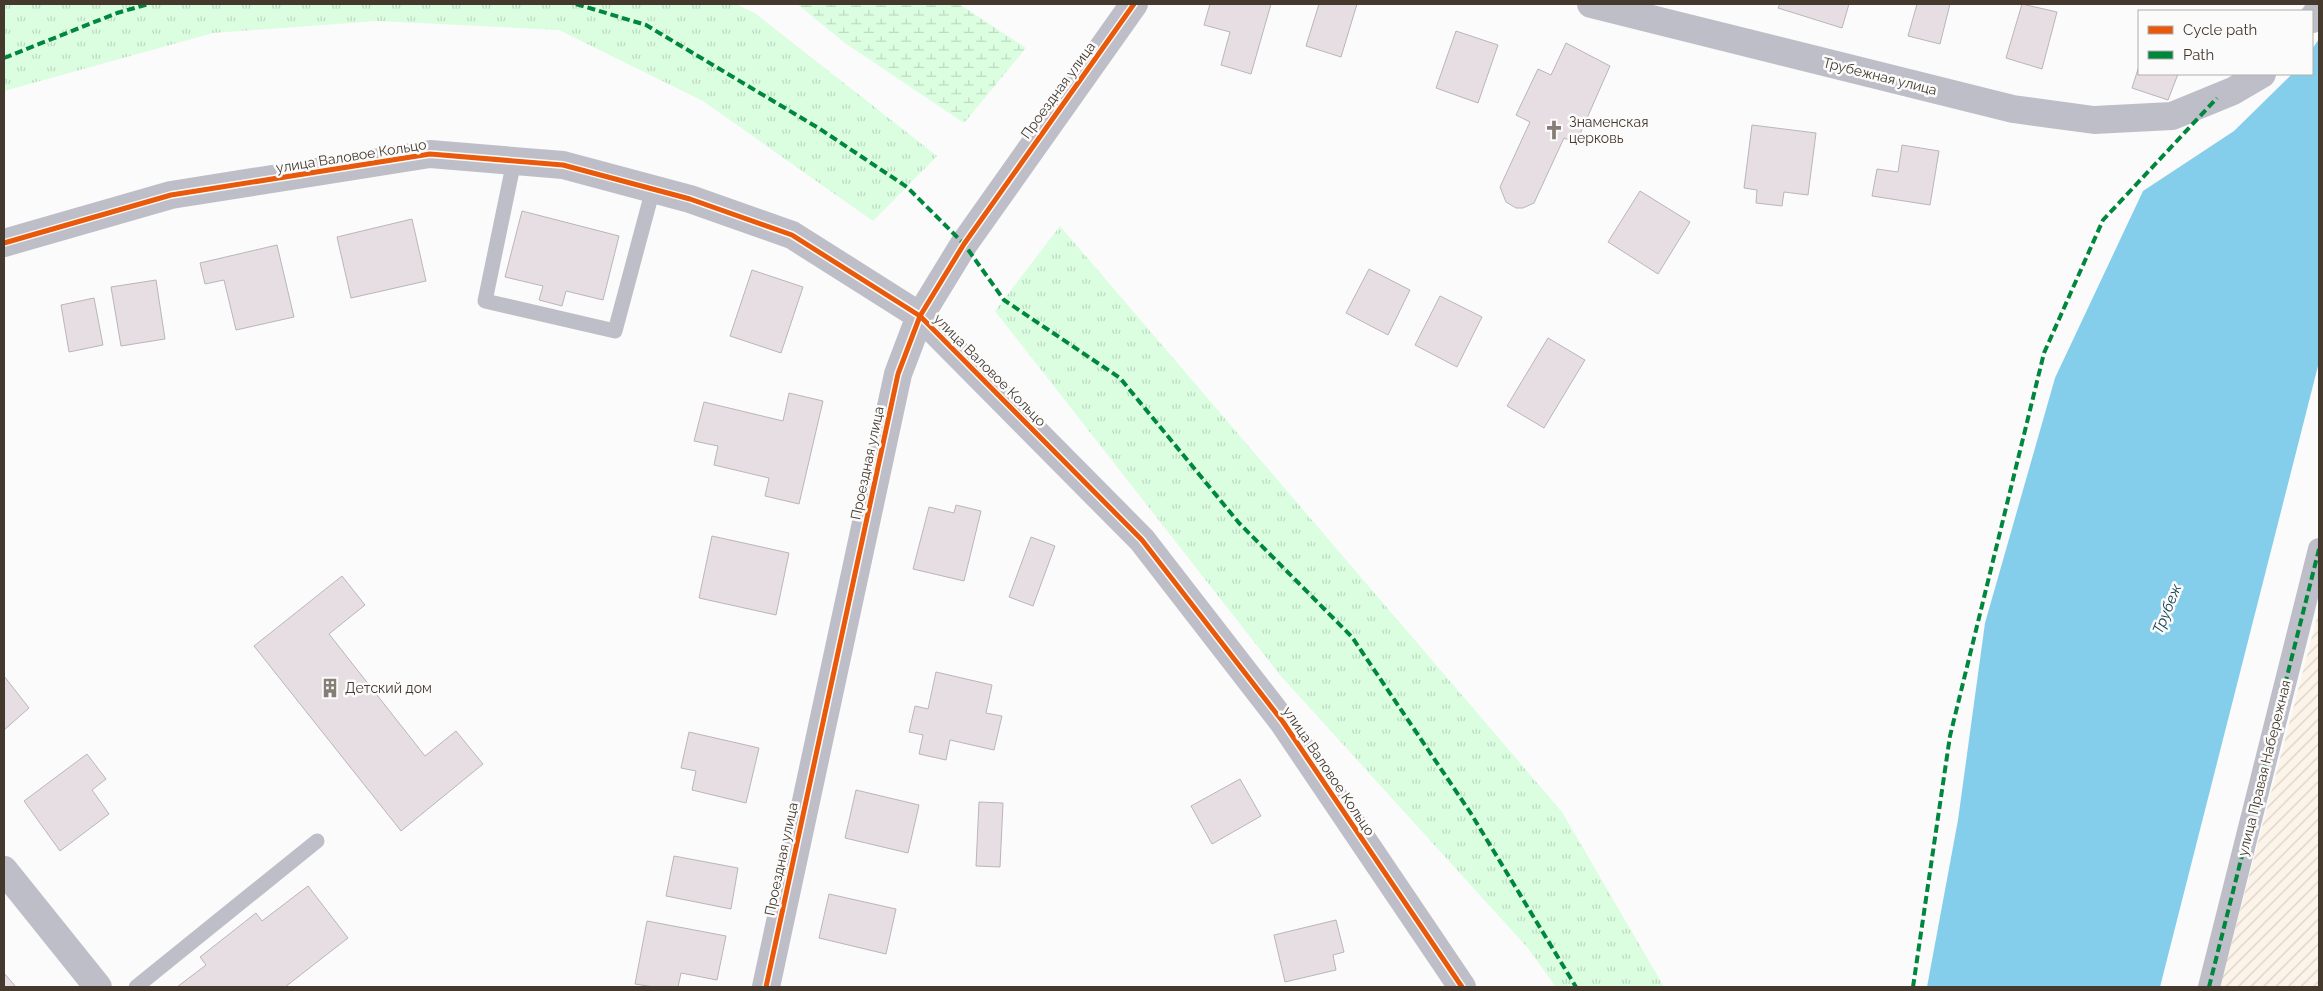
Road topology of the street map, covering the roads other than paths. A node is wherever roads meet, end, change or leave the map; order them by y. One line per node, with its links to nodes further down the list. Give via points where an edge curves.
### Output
1 (1134, 4): 7 (street, Проездная улица, via 964,244)
2 (1591, 4): 3 (street, Трубежная улица, via 2013,109 2094,120 2172,116 2234,91)
3 (2260, 75)
4 (514, 161): 5 (street, улица Валовое Кольцо, via 563,165); 5 (lane, via 486,301 615,331); 6 (street, улица Валовое Кольцо, via 430,154 171,195)
5 (653, 189): 7 (street, улица Валовое Кольцо, via 792,235)
6 (4, 243)
7 (920, 316): 13 (street, Проездная улица, via 898,374); 14 (street, улица Валовое Кольцо, via 1142,540 1283,722)
8 (2319, 550): 15 (street, улица Правая Набережная)
9 (317, 841): 12 (lane)
10 (4, 870): 11 (street)
11 (98, 987)
12 (136, 987)
13 (766, 987)
14 (1462, 987)
15 (2209, 987)

